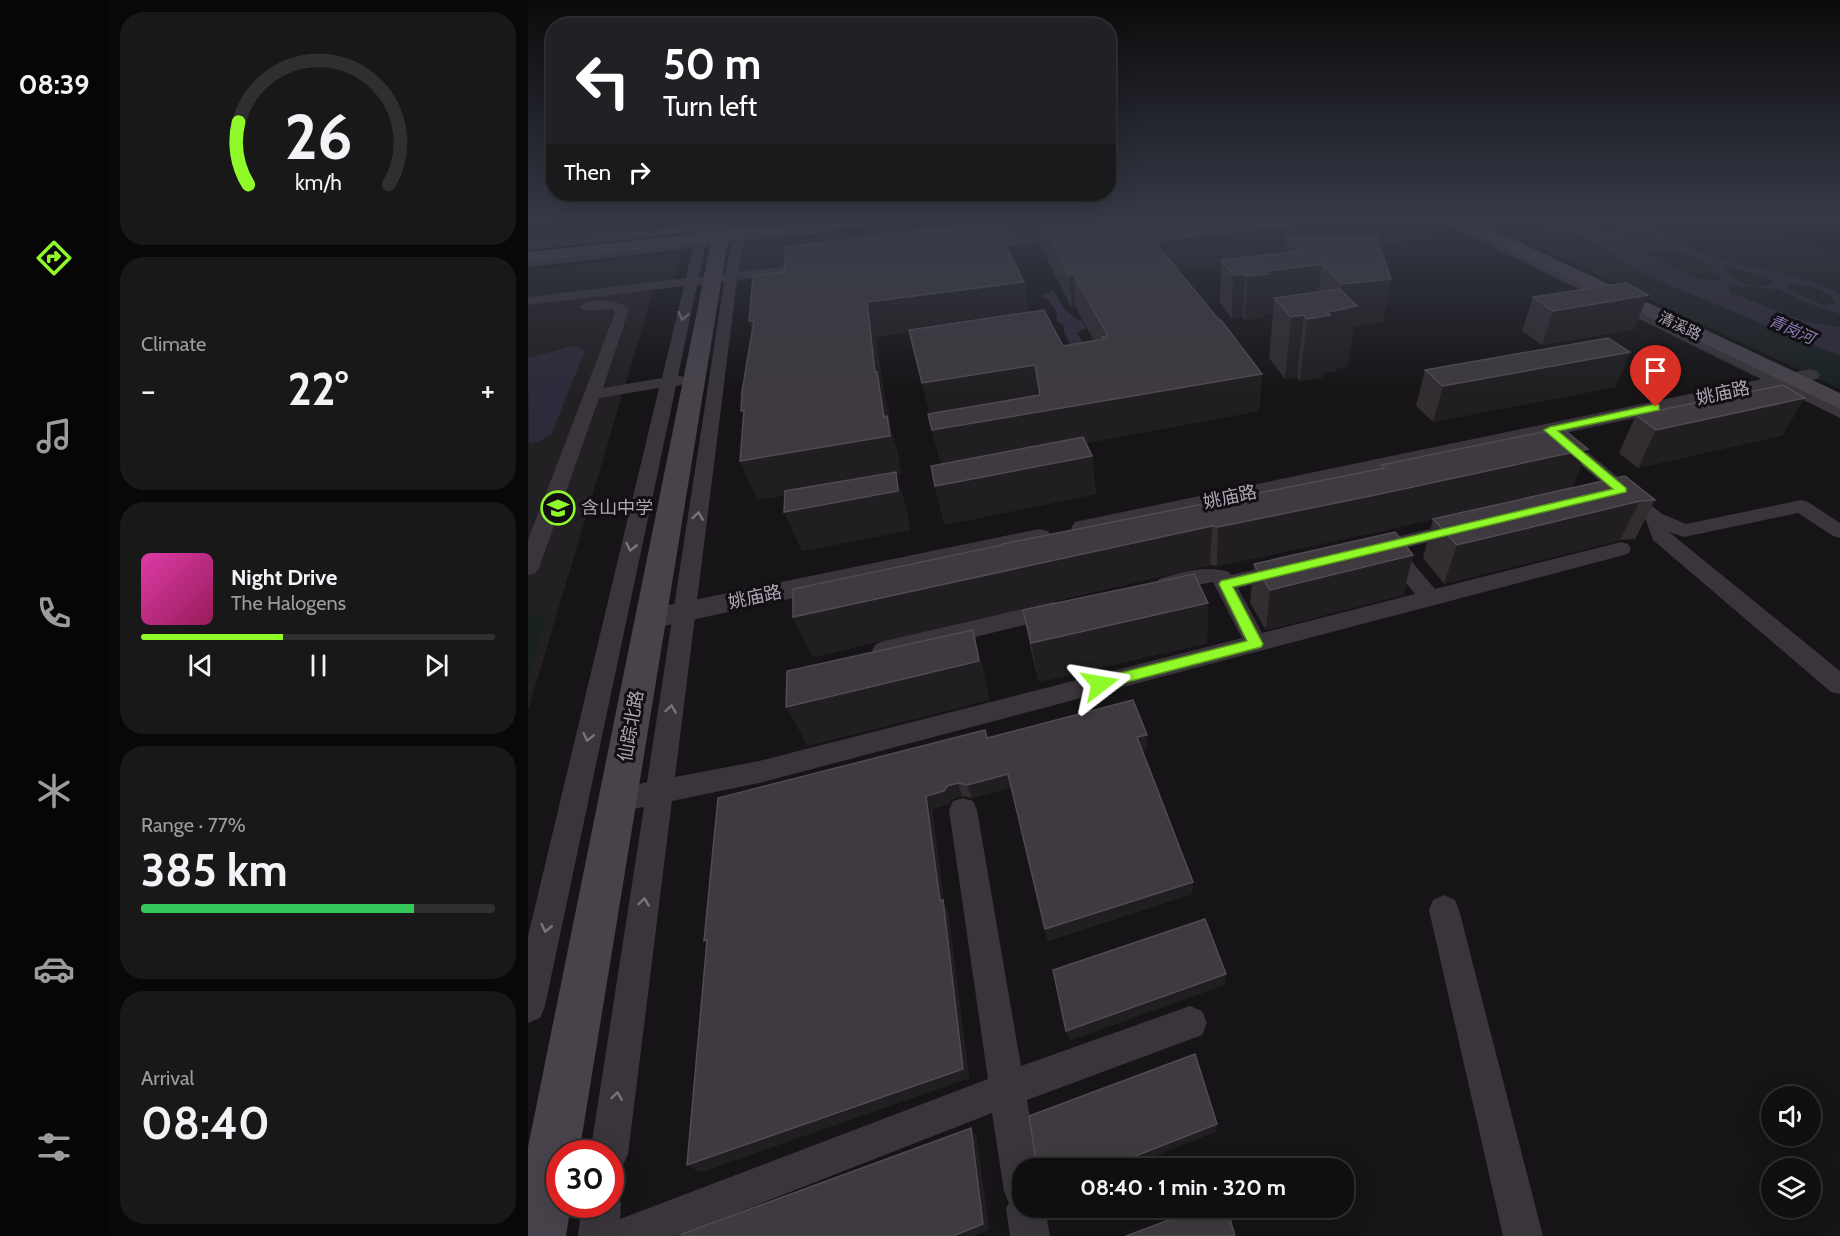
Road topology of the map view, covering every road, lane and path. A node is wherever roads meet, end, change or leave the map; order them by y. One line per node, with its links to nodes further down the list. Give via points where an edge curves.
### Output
1 (711, 276): 40 (street, one-way to 40)
2 (712, 276): 7 (main road, 仙踪北路)
3 (732, 276): 31 (street, one-way to 3)
4 (738, 276): 7 (street)
5 (1566, 276): 11 (street)
6 (1586, 276): 11 (main road, 清溪路)
7 (711, 279): 8 (street); 10 (main road, 仙踪北路)
8 (528, 301)
9 (528, 314): 13 (street, via 601,305 622,309)
10 (693, 379): 13 (street); 32 (main road, 仙踪北路)
11 (1792, 379): 12 (main road, 清溪路); 14 (main road, 清溪路); 15 (street); 16 (street, 姚庙路)
12 (1840, 389)
13 (592, 394): 26 (street)
14 (1840, 402)
15 (1840, 413)
16 (1550, 430): 17 (street); 31 (street, 姚庙路)
17 (1622, 490): 18 (street); 19 (street)
18 (1599, 495)
19 (1655, 518): 21 (street, via 1684,531 1801,506); 35 (street, via 1660,535)
20 (1477, 525): 22 (street)
21 (1840, 532)
22 (1388, 546): 24 (street); 29 (street)
23 (1621, 549): 29 (street)
24 (1353, 554)
25 (1307, 565): 27 (street)
26 (528, 568)
27 (1226, 584): 28 (street, via 1221,577 1211,574); 33 (street)
28 (1142, 590)
29 (1431, 599): 33 (street)
30 (1073, 606): 34 (street)
31 (685, 612): 32 (street, 姚庙路); 36 (street, one-way to 31)
32 (650, 619): 37 (main road, 仙踪北路)
33 (1256, 644): 36 (street, via 759,771)
34 (862, 655)
35 (1840, 685)
36 (660, 791): 37 (street); 43 (street, one-way to 36)
37 (618, 800): 47 (main road, 仙踪北路)
38 (963, 810): 42 (street)
39 (1444, 910): 51 (street)
40 (528, 1006)
41 (1190, 1023): 42 (street)
42 (1007, 1089): 44 (street); 49 (street)
43 (611, 1140)
44 (1018, 1158)
45 (600, 1218): 48 (street)
46 (1027, 1218): 50 (street)
47 (538, 1236)
48 (598, 1236)
49 (627, 1236)
50 (1030, 1236)
51 (1522, 1236)

